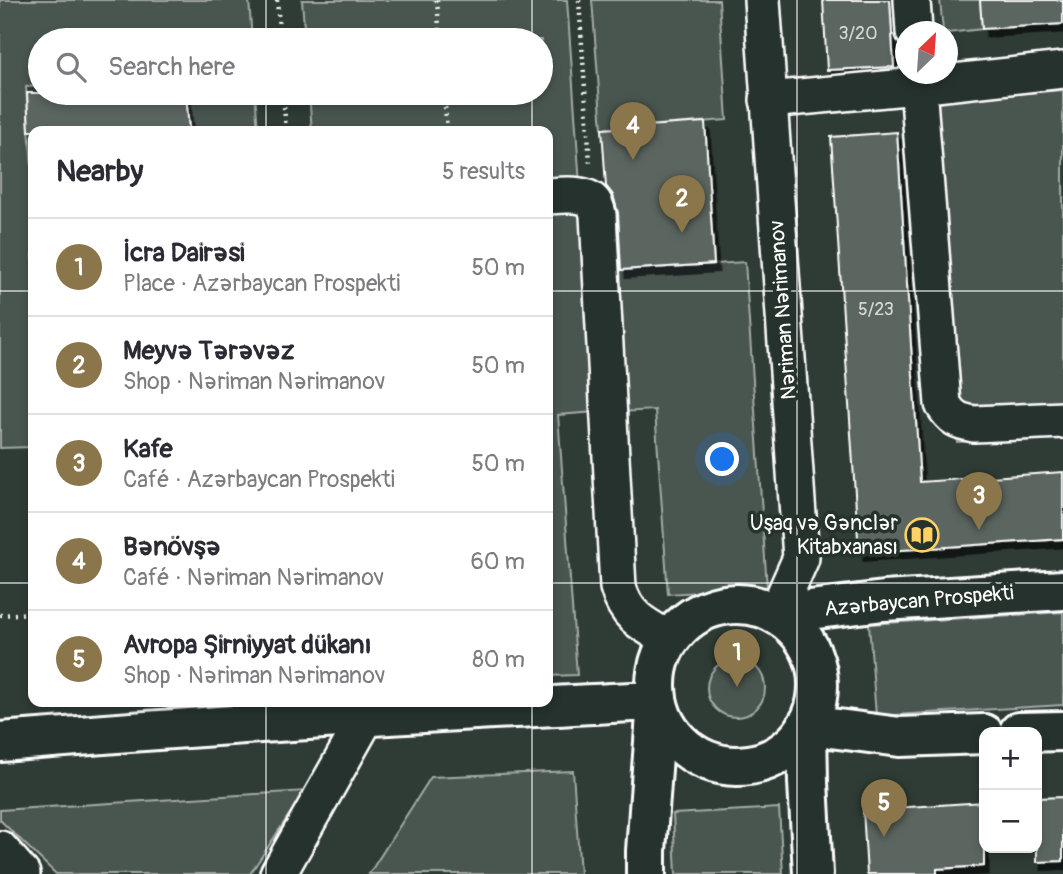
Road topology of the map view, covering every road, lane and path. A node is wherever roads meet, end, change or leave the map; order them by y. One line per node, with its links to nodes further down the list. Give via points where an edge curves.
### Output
1 (277, 0): 7 (path)
2 (437, 0): 8 (path)
3 (579, 0): 18 (path)
4 (762, 0): 13 (street, Nəriman Nərimanov)
5 (912, 0): 6 (street)
6 (913, 21)
7 (279, 28)
8 (439, 28)
9 (1063, 69): 10 (street)
10 (958, 77)
11 (895, 83): 13 (street)
12 (917, 84): 20 (street, via 943,404 950,415 974,424)
13 (768, 100): 23 (street, Nəriman Nərimanov, via 801,558)
14 (285, 105): 16 (path)
15 (445, 105): 17 (path)
16 (286, 126)
17 (446, 126)
18 (591, 176)
19 (553, 196): 25 (street, via 588,197 598,215 618,587 630,614)
20 (1063, 420)
21 (1063, 590): 23 (main road, Azərbaycan Prospekti, via 884,601)
22 (28, 613): 24 (path)
23 (776, 614): 25 (main road, via 730,604 706,609); 30 (main road, via 807,643 814,663 818,684)
24 (0, 615)
25 (669, 639): 26 (main road, via 660,658)
26 (657, 701): 27 (main road); 30 (main road, via 666,724 681,743 724,765 749,765 772,757 792,744); 38 (main road)
27 (553, 706)
28 (529, 707): 29 (main road)
29 (367, 716): 34 (main road); 37 (street)
30 (807, 725): 33 (main road, via 900,737); 39 (main road)
31 (1042, 731): 32 (main road)
32 (1063, 731)
33 (979, 734)
34 (0, 742)
35 (0, 849): 36 (street)
36 (22, 874)
37 (278, 874)
38 (646, 874)
39 (813, 874)

